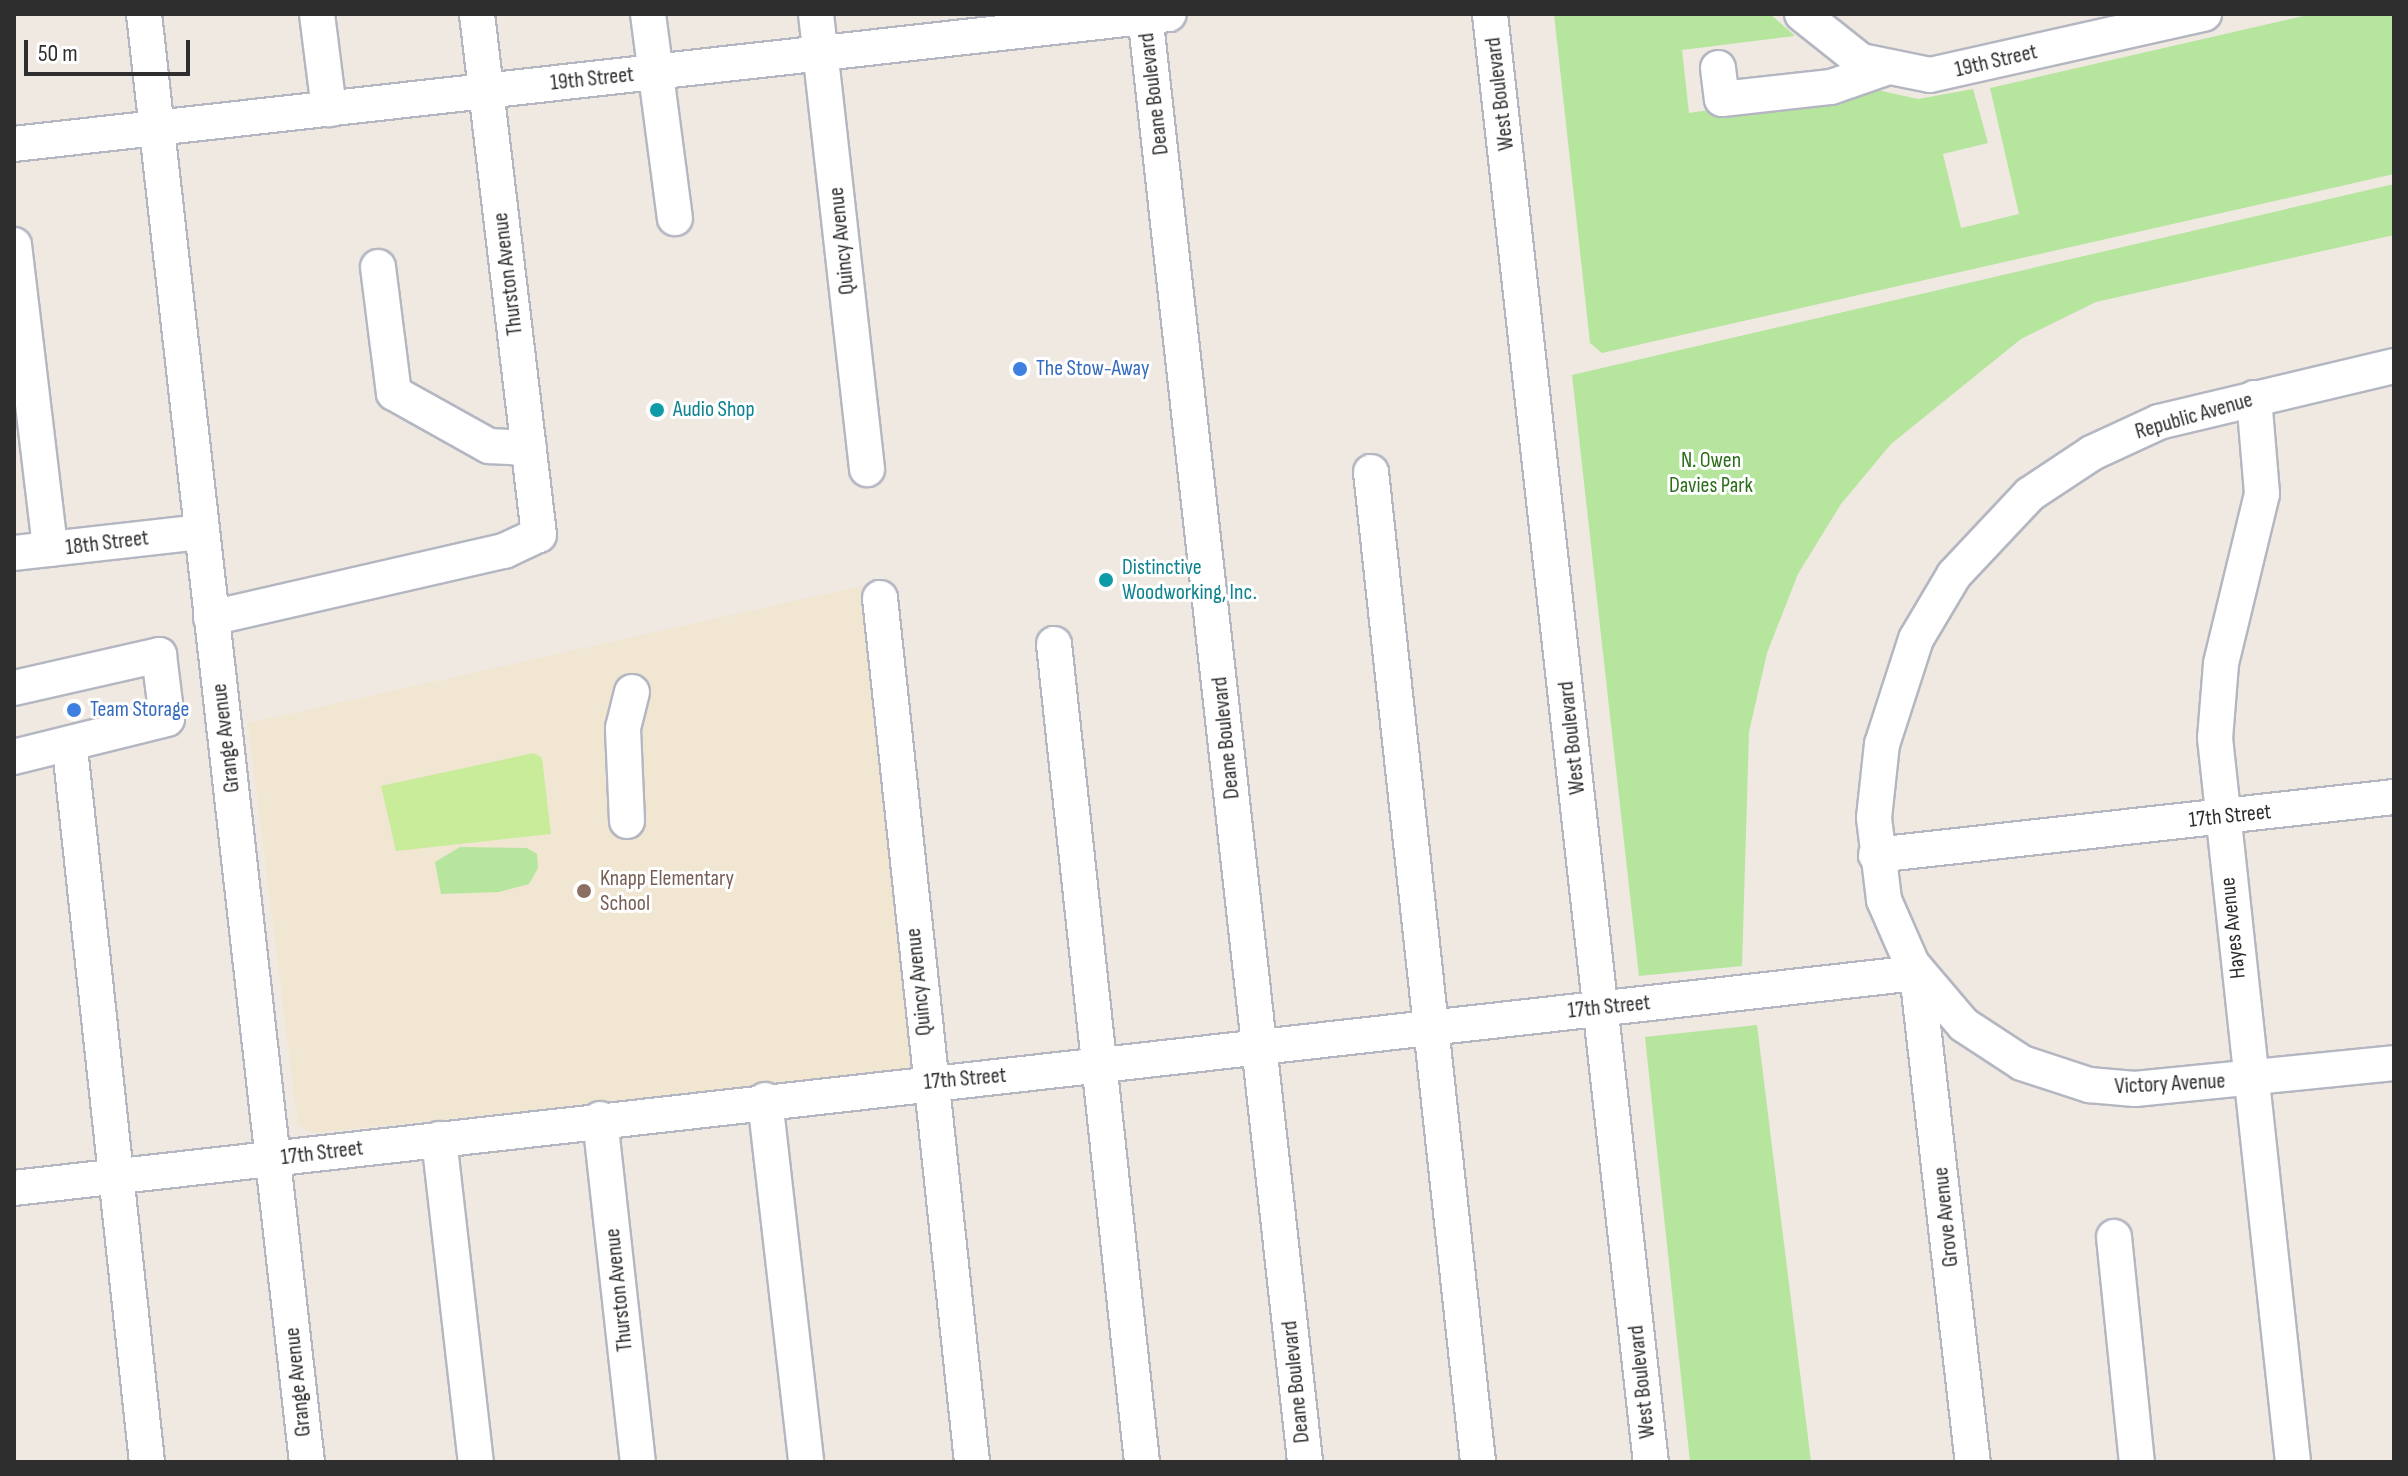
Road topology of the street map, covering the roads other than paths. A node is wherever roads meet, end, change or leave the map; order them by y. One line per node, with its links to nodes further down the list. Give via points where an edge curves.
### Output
1 (144, 14): 18 (street, Grange Avenue)
2 (317, 14): 17 (street)
3 (477, 14): 16 (street, Thurston Avenue)
4 (648, 14): 15 (street)
5 (816, 14): 12 (street, Quincy Avenue)
6 (1490, 14): 43 (street, West Boulevard)
7 (2204, 14): 10 (street, 19th Street)
8 (1153, 15): 11 (street, 19th Street); 45 (street, Deane Boulevard)
9 (1809, 17): 14 (street, 19th Street, via 1841,49)
10 (2132, 22): 14 (street, 19th Street, via 1951,72)
11 (986, 24): 12 (street, 19th Street)
12 (821, 54): 15 (street, 19th Street); 26 (street, Quincy Avenue)
13 (1718, 68): 14 (street, via 1722,99 1831,87)
14 (1883, 69)
15 (654, 72): 16 (street, 19th Street); 20 (street)
16 (486, 91): 17 (street, 19th Street); 25 (street, Thurston Avenue)
17 (329, 109): 18 (street, 19th Street)
18 (156, 128): 19 (street, 19th Street); 28 (street, Grange Avenue)
19 (14, 144)
20 (675, 218)
21 (14, 245): 29 (street)
22 (378, 267): 25 (street, via 394,393 489,446)
23 (2394, 366): 24 (street, Republic Avenue)
24 (2254, 398): 39 (street, Hayes Avenue, via 2262,494 2216,701); 41 (street, Republic Avenue, via 2159,422 2092,453 2030,494 1977,546 1934,606 1898,685 1878,768)
25 (536, 426): 32 (street, Thurston Avenue, via 548,493 539,535 504,551)
26 (867, 469)
27 (1371, 472): 44 (street)
28 (201, 532): 29 (street, 18th Street); 32 (street, Grange Avenue)
29 (50, 549): 30 (street, 18th Street)
30 (14, 553)
31 (880, 598): 49 (street, Quincy Avenue)
32 (211, 618): 53 (street, Grange Avenue)
33 (1054, 644): 47 (street)
34 (14, 688): 36 (street, via 159,655 167,719)
35 (632, 692): 40 (street, via 623,728)
36 (14, 757)
37 (71, 758): 54 (street)
38 (2394, 797): 39 (street, 17th Street)
39 (2221, 817): 41 (street, 17th Street); 48 (street, Hayes Avenue)
40 (627, 821)
41 (1876, 855): 42 (street, Victory Avenue, via 1892,922)
42 (1917, 973): 43 (street, 17th Street); 48 (street, Victory Avenue, via 1982,1039 2066,1080 2135,1089); 67 (street, Grove Avenue)
43 (1600, 1008): 44 (street, 17th Street); 66 (street, West Boulevard)
44 (1427, 1027): 45 (street, 17th Street); 65 (street)
45 (1259, 1046): 47 (street, 17th Street); 64 (street, Deane Boulevard)
46 (2394, 1063): 48 (street, Victory Avenue)
47 (1098, 1067): 49 (street, 17th Street); 63 (street)
48 (2250, 1079): 69 (street, Hayes Avenue)
49 (929, 1082): 50 (street, 17th Street); 62 (street, Quincy Avenue)
50 (765, 1100): 51 (street, 17th Street); 61 (street)
51 (600, 1119): 52 (street, 17th Street); 60 (street, Thurston Avenue)
52 (439, 1139): 53 (street, 17th Street); 59 (street)
53 (275, 1159): 54 (street, 17th Street); 58 (street, Grange Avenue)
54 (114, 1176): 55 (street, 17th Street); 57 (street)
55 (14, 1188)
56 (2114, 1237): 68 (street)
57 (147, 1462)
58 (307, 1462)
59 (476, 1462)
60 (638, 1462)
61 (806, 1462)
62 (972, 1462)
63 (1142, 1462)
64 (1305, 1462)
65 (1478, 1462)
66 (1651, 1462)
67 (1973, 1462)
68 (2137, 1462)
69 (2293, 1462)

